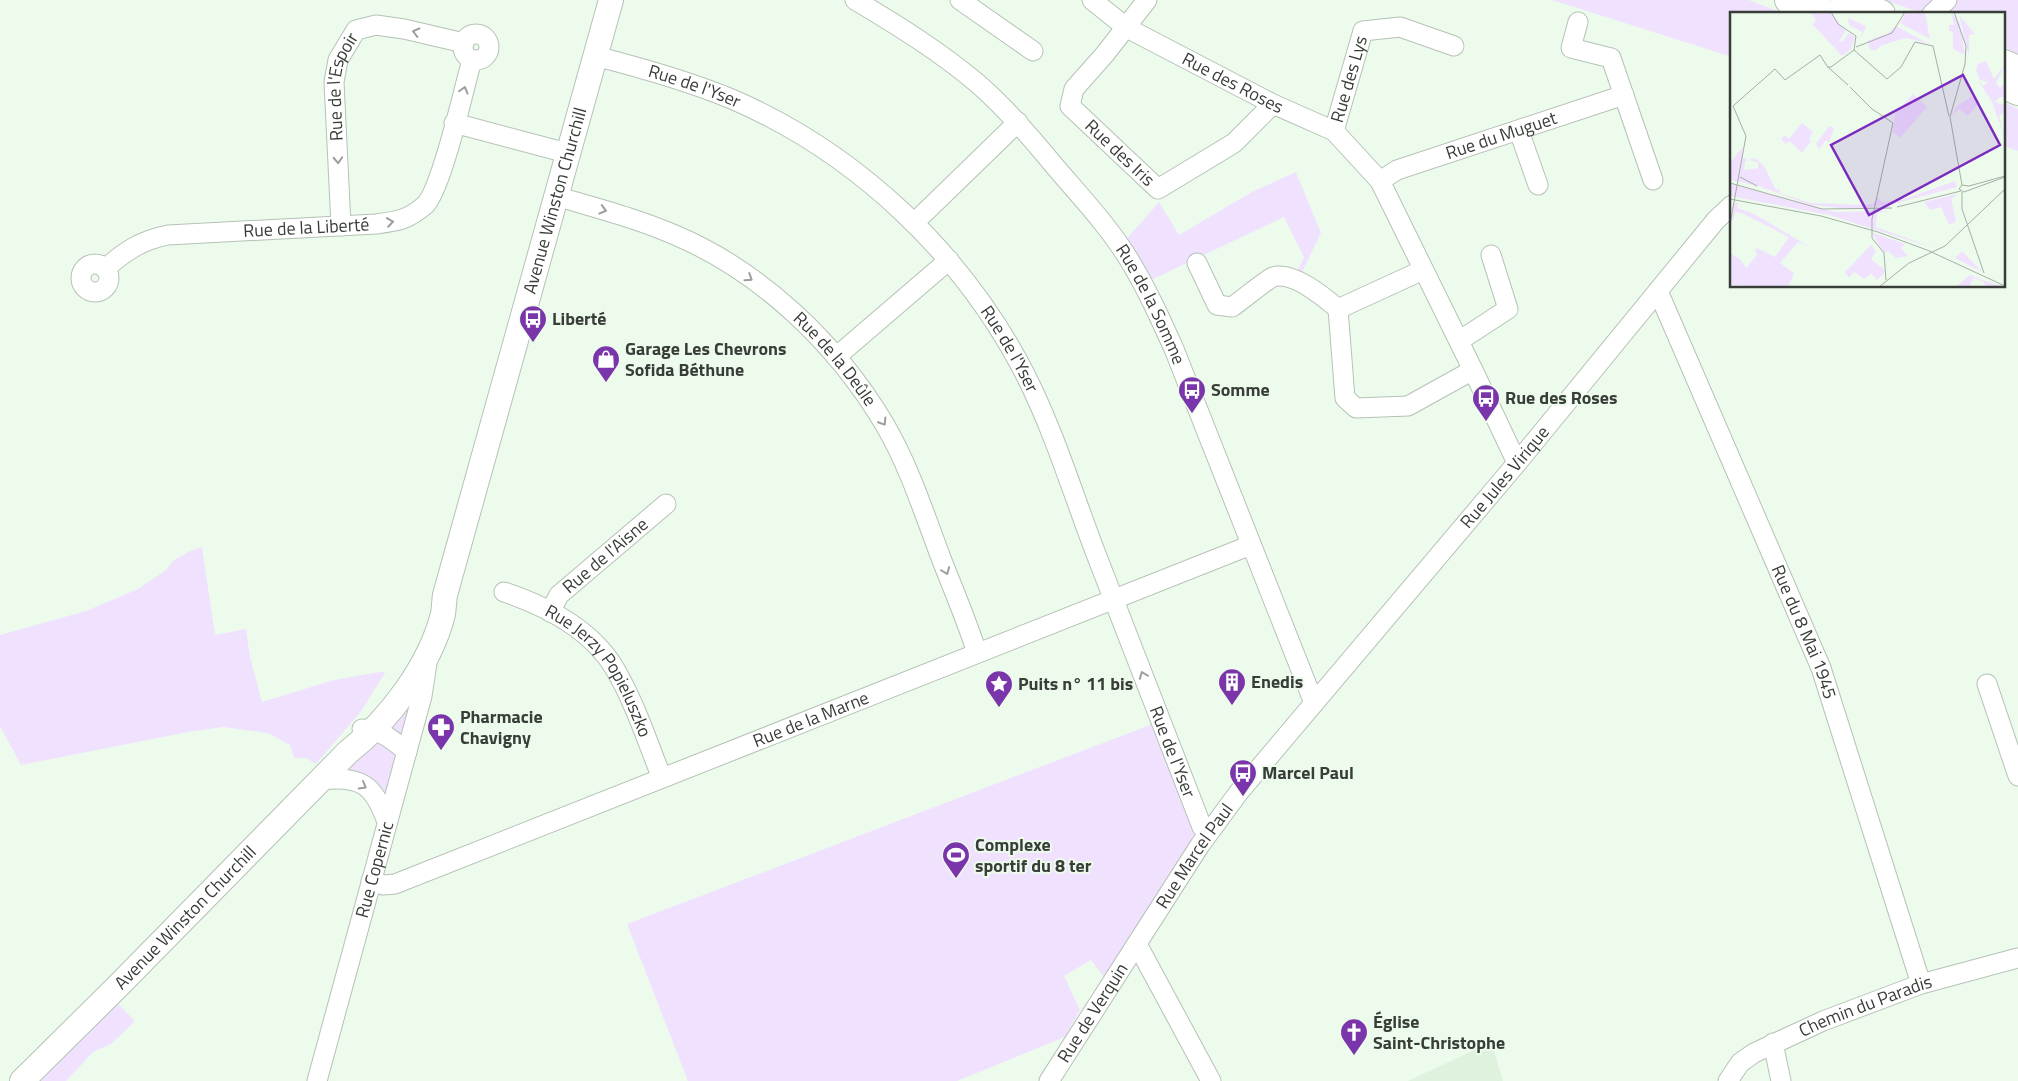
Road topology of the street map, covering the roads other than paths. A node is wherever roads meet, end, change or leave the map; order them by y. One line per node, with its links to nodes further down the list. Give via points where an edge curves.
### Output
1 (855, 0): 24 (street, Rue de la Somme, via 938,53 978,84)
2 (960, 0): 16 (street)
3 (1092, 0): 13 (street, Rue des Roses)
4 (1147, 0): 13 (street)
5 (1790, 0): 9 (highway)
6 (1845, 0): 10 (highway)
7 (1947, 0): 11 (street)
8 (609, 2): 17 (main road, Avenue Winston Churchill)
9 (1822, 12)
10 (1876, 12)
11 (1934, 12)
12 (1578, 22): 22 (street, via 1571,48 1611,58)
13 (1127, 28): 23 (street, Rue des Roses); 23 (street, Rue des Iris, via 1074,89 1070,106 1158,189 1234,143)
14 (1454, 46): 26 (street, Rue des Lys, via 1400,27 1363,31)
15 (468, 51): 25 (street, Rue de la Liberté, one-way to 15); 35 (street, Rue de l'Espoir, one-way to 35, via 404,29 376,25 356,30 338,60 334,82)
16 (1033, 51)
17 (594, 56): 28 (main road, Avenue Winston Churchill); 34 (street, Rue de l'Yser, via 698,86 764,115 854,171)
18 (2006, 65): 19 (highway)
19 (2018, 70)
20 (2006, 86): 21 (highway)
21 (2018, 92)
22 (1624, 94): 27 (street, Rue du Muguet); 29 (street)
23 (1273, 104): 26 (street, Rue des Roses)
24 (1018, 122): 34 (street); 48 (street, Rue de la Somme, via 1098,218 1127,257 1151,299)
25 (454, 123): 28 (street); 35 (street, Rue de la Liberté, one-way to 25, via 403,220 426,204 437,185)
26 (1334, 131): 30 (street, Rue des Roses)
27 (1519, 131): 30 (street, Rue du Muguet, via 1397,170); 31 (street)
28 (567, 154): 32 (main road, Avenue Winston Churchill)
29 (1653, 180)
30 (1380, 181): 40 (street, Rue des Roses)
31 (1538, 185)
32 (556, 196): 44 (street, Rue de la Deûle, one-way to 44, via 668,232 718,258 763,288); 51 (main road, Avenue Winston Churchill)
33 (1730, 207): 41 (street, Rue Jules Virique)
34 (915, 222): 37 (street, Rue de l'Yser)
35 (341, 226): 39 (street, Rue de la Liberté, via 168,235 150,239 128,250)
36 (1491, 256): 43 (street, via 1508,309)
37 (949, 260): 44 (street); 50 (street, Rue de l'Yser, via 1008,344 1026,376 1043,412)
38 (1197, 263): 42 (street, via 1217,305 1232,307 1274,277 1288,278 1318,292)
39 (105, 269)
40 (1423, 270): 42 (street); 43 (street, Rue des Roses)
41 (1658, 291): 46 (street, Rue Jules Virique); 68 (street, Rue du 8 Mai 1945, via 1821,668)
42 (1338, 309): 45 (street, via 1345,398 1356,408 1408,406)
43 (1459, 342): 45 (street, Rue des Roses)
44 (836, 357): 53 (street, Rue de la Deûle, one-way to 53, via 886,426 901,457)
45 (1474, 370): 46 (street, Rue des Roses)
46 (1517, 463): 56 (street, Rue Jules Virique)
47 (666, 504): 52 (street, Rue de l'Aisne, via 559,595)
48 (1250, 545): 50 (street, Rue de la Marne); 56 (street, Rue de la Somme)
49 (504, 592): 52 (street, Rue Jerzy Popieluszko)
50 (1113, 599): 53 (street, Rue de la Marne); 64 (street, Rue de l'Yser, one-way to 50, via 1202,827)
51 (438, 606): 54 (main road, Avenue Winston Churchill, via 443,614); 58 (main road, Avenue Winston Churchill, via 412,658)
52 (550, 612): 61 (street, Rue Jerzy Popieluszko, via 577,629 614,668)
53 (977, 653): 61 (street, Rue de la Marne)
54 (425, 660): 58 (main road, Avenue Winston Churchill, via 404,692); 59 (street, Rue Copernic, via 424,682)
55 (1987, 684): 57 (street)
56 (1314, 703): 64 (street, Rue Marcel Paul)
57 (2010, 726): 60 (street)
58 (368, 729): 59 (street, via 390,738); 62 (main road, Avenue Winston Churchill)
59 (407, 752): 63 (street, Rue Copernic)
60 (2018, 776)
61 (662, 778): 65 (street, Rue de la Marne, via 395,884)
62 (321, 780): 63 (street, one-way to 63, via 342,778 370,790 380,801); 70 (main road, Avenue Winston Churchill)
63 (387, 822): 65 (street, Rue Copernic)
64 (1209, 832): 66 (street, Rue Marcel Paul)
65 (371, 881): 71 (street, Rue Copernic)
66 (1137, 944): 72 (street, Rue de Verquin); 73 (street)
67 (2018, 958): 68 (street, Chemin du Paradis)
68 (1921, 984): 69 (street, Chemin du Paradis)
69 (1773, 1043): 74 (street, Chemin du Paradis, via 1745,1059); 75 (street)
70 (22, 1081)
71 (317, 1081)
72 (1049, 1081)
73 (1211, 1081)
74 (1728, 1081)
75 (1781, 1081)

